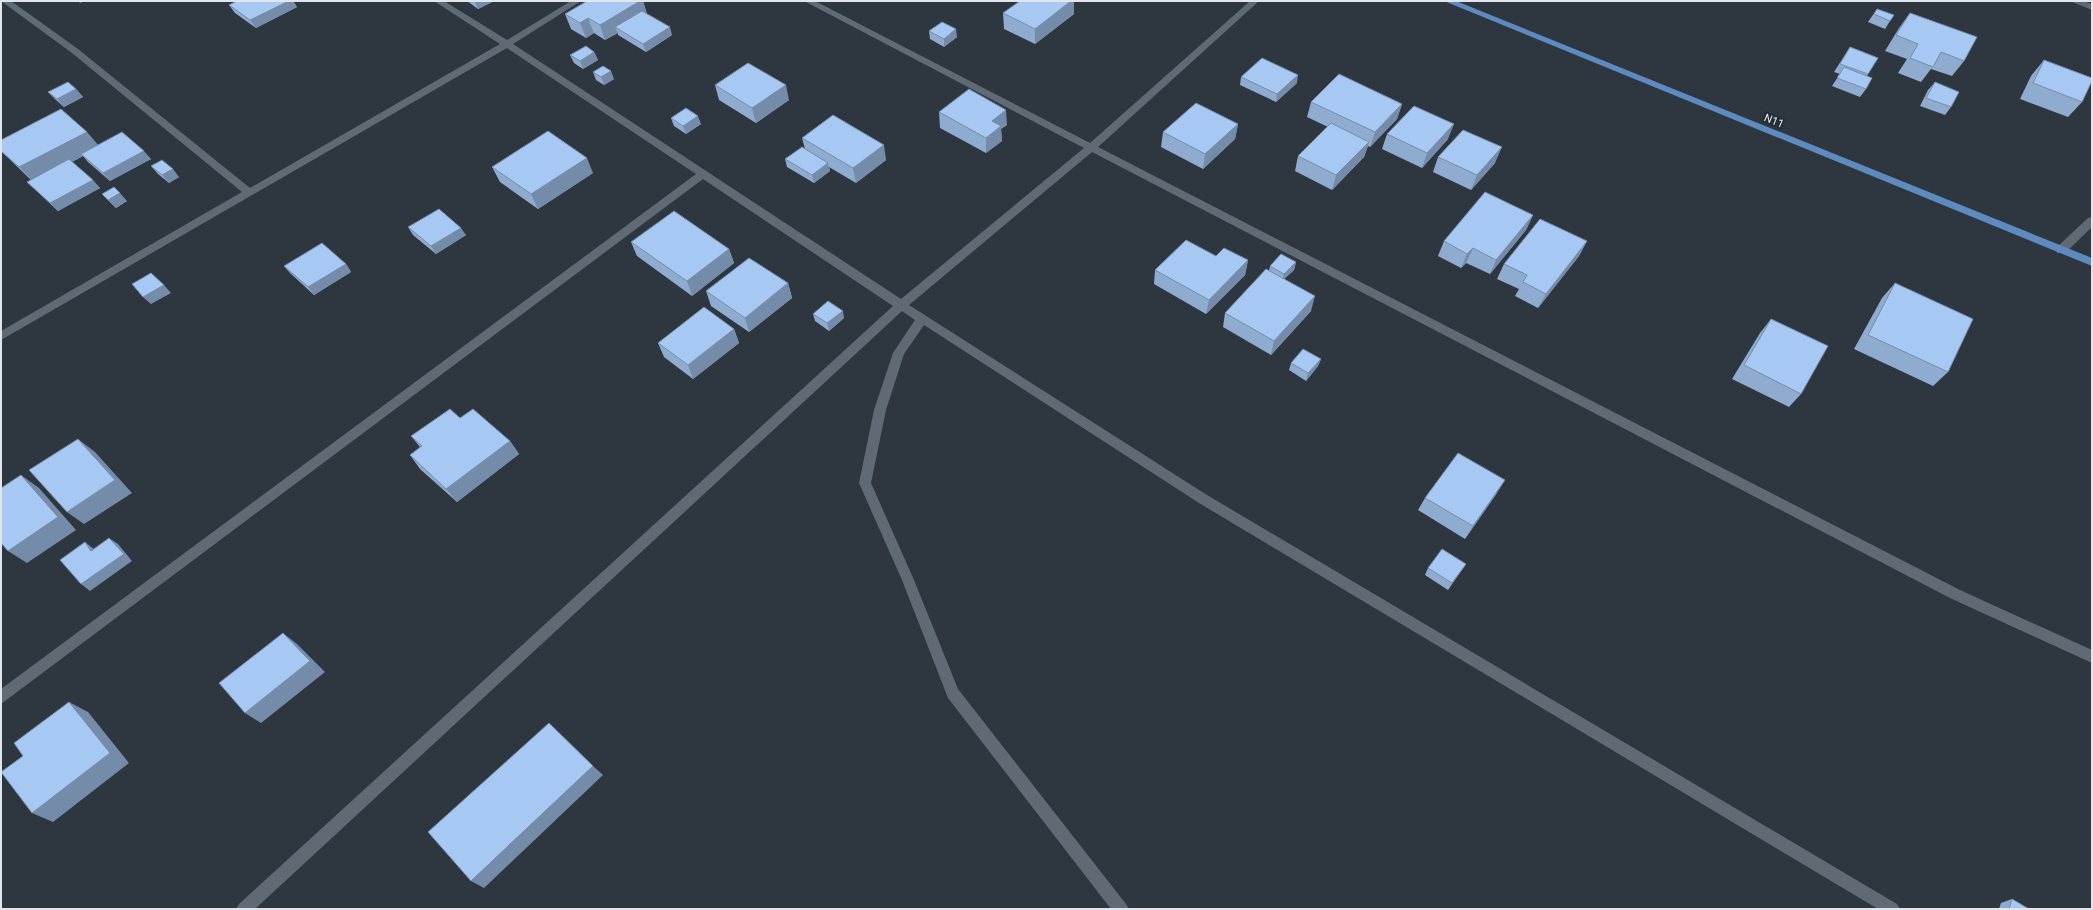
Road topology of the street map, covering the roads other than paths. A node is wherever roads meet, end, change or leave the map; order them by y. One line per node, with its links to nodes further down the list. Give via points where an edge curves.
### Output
1 (5, 1): 12 (street, via 75,51)
2 (438, 1): 9 (street)
3 (576, 1): 9 (street)
4 (808, 1): 10 (street)
5 (1255, 1): 10 (street)
6 (1448, 1): 14 (main road, N11)
7 (2074, 1): 8 (street)
8 (2092, 7)
9 (507, 44): 11 (street); 12 (street)
10 (1090, 147): 16 (street); 19 (street, via 1955,594)
11 (702, 174): 16 (street); 20 (street)
12 (248, 192): 18 (street)
13 (2092, 221): 14 (street)
14 (2061, 250): 15 (main road, N11)
15 (2092, 262)
16 (901, 305): 17 (street); 21 (street)
17 (922, 319): 22 (street, via 900,353 882,403 865,483 908,580 953,693); 23 (street, via 1203,499)
18 (1, 336)
19 (2092, 657)
20 (1, 697)
21 (244, 909)
22 (1121, 909)
23 (1892, 909)

